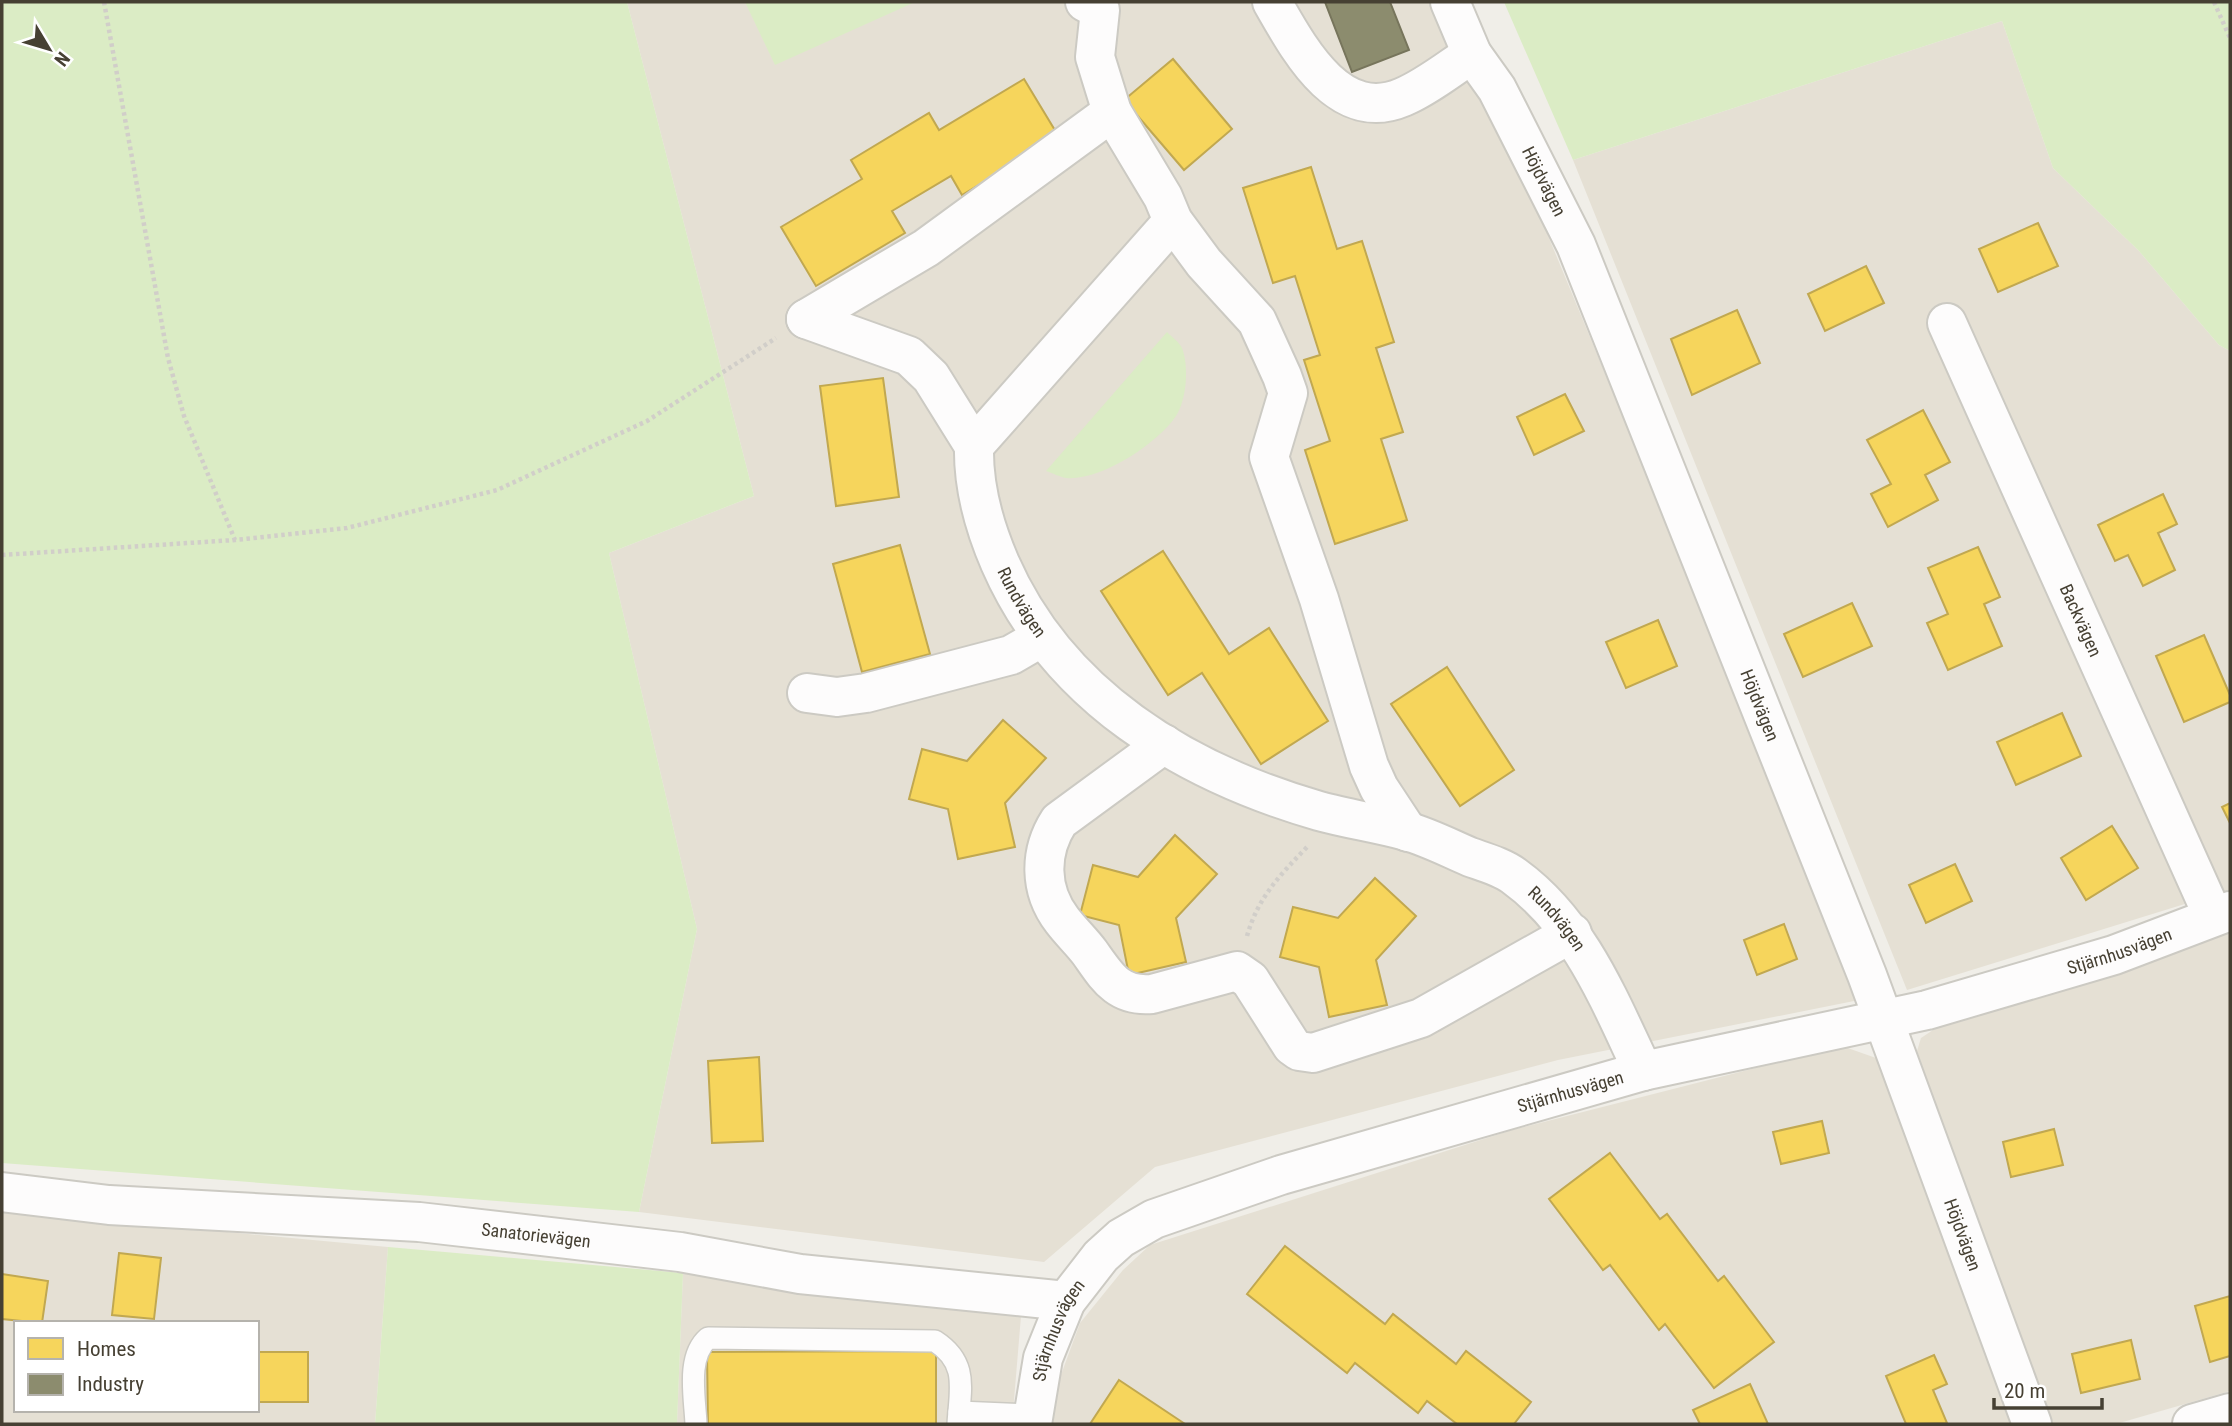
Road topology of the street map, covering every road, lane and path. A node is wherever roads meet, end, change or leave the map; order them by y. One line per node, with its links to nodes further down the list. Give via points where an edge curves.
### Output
1 (104, 2): 13 (path, via 168,358 184,415)
2 (1272, 2): 7 (street, via 1313,68 1329,84 1362,101 1403,97)
3 (1450, 2): 7 (street, Höjdvägen)
4 (2214, 2): 6 (path)
5 (1098, 4): 8 (street, via 1095,57)
6 (2230, 38)
7 (1472, 54): 23 (street, Höjdvägen, via 1497,89 1576,245)
8 (1112, 113): 9 (street); 10 (street, via 926,248)
9 (1173, 221): 12 (street); 19 (street, via 1257,321 1282,376 1288,393 1269,457 1319,599 1369,766)
10 (806, 318): 12 (street, via 908,356 931,377); 13 (path, via 647,421 496,490 347,528)
11 (1947, 323): 20 (street, Backvägen)
12 (974, 446): 15 (street, Rundvägen, via 973,476 991,541 1011,587)
13 (235, 540): 14 (path)
14 (2, 555)
15 (1042, 637): 16 (street, via 1011,655 866,693 838,697); 17 (street, Rundvägen, via 1061,663 1117,713)
16 (807, 693)
17 (1164, 744): 18 (street, Rundvägen, via 1274,796); 22 (street, via 1059,821 1045,851 1045,888 1060,918 1117,988 1152,994)
18 (1337, 815): 19 (street, Rundvägen); 22 (path, via 1262,898)
19 (1408, 832): 21 (street, Rundvägen, via 1511,873 1546,902)
20 (2221, 914): 23 (street, Stjärnhusvägen, via 2114,955)
21 (1572, 933): 22 (street, via 1421,1018 1313,1054 1292,1046 1250,980); 24 (street, Rundvägen)
22 (1237, 971)
23 (1883, 1019): 24 (street, Stjärnhusvägen); 31 (street, Höjdvägen)
24 (1643, 1071): 26 (street, Stjärnhusvägen, via 1281,1175 1154,1219 1101,1256)
25 (2, 1192): 26 (street, Sanatorievägen, via 109,1205 419,1222 680,1252 800,1274)
26 (1066, 1300): 29 (street, Stjärnhusvägen, via 1043,1358)
27 (2230, 1413): 32 (street)
28 (958, 1418): 29 (lane); 30 (lane, via 959,1367 935,1341 708,1339 698,1347 695,1360)
29 (1032, 1420)
30 (696, 1424)
31 (2032, 1424)
32 (2192, 1424)

